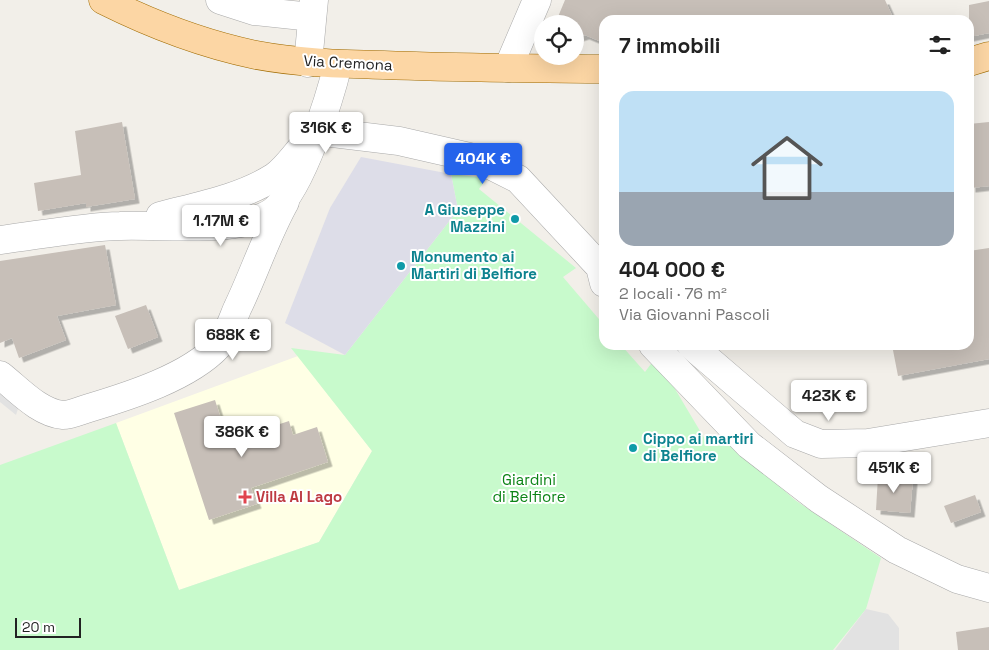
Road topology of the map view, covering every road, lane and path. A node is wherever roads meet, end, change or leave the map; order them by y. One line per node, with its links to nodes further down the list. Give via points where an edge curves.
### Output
1 (103, 0): 7 (main road, Via Cremona, via 162,27 207,42 257,55)
2 (220, 0): 4 (street, via 254,11)
3 (538, 0): 9 (street)
4 (313, 8): 7 (street)
5 (989, 56): 6 (main road)
6 (974, 60)
7 (308, 63): 8 (main road, Via Cremona)
8 (338, 64): 9 (main road, Via Cremona); 11 (street)
9 (508, 68): 10 (main road, Via Cremona)
10 (599, 69)
11 (316, 131): 12 (street); 13 (street, via 276,176 255,187 193,208); 15 (street, via 399,142 478,159 518,179)
12 (292, 189): 13 (street, via 276,210 228,226); 18 (street, via 273,223 250,282 219,346 199,361 176,375 119,399 65,415 35,403)
13 (119, 226): 14 (street)
14 (0, 240)
15 (599, 269)
16 (658, 350): 20 (street, via 749,446 819,499 897,550 957,579)
17 (697, 350): 19 (street, via 794,434 820,444 868,443)
18 (0, 375)
19 (989, 423)
20 (989, 588)

